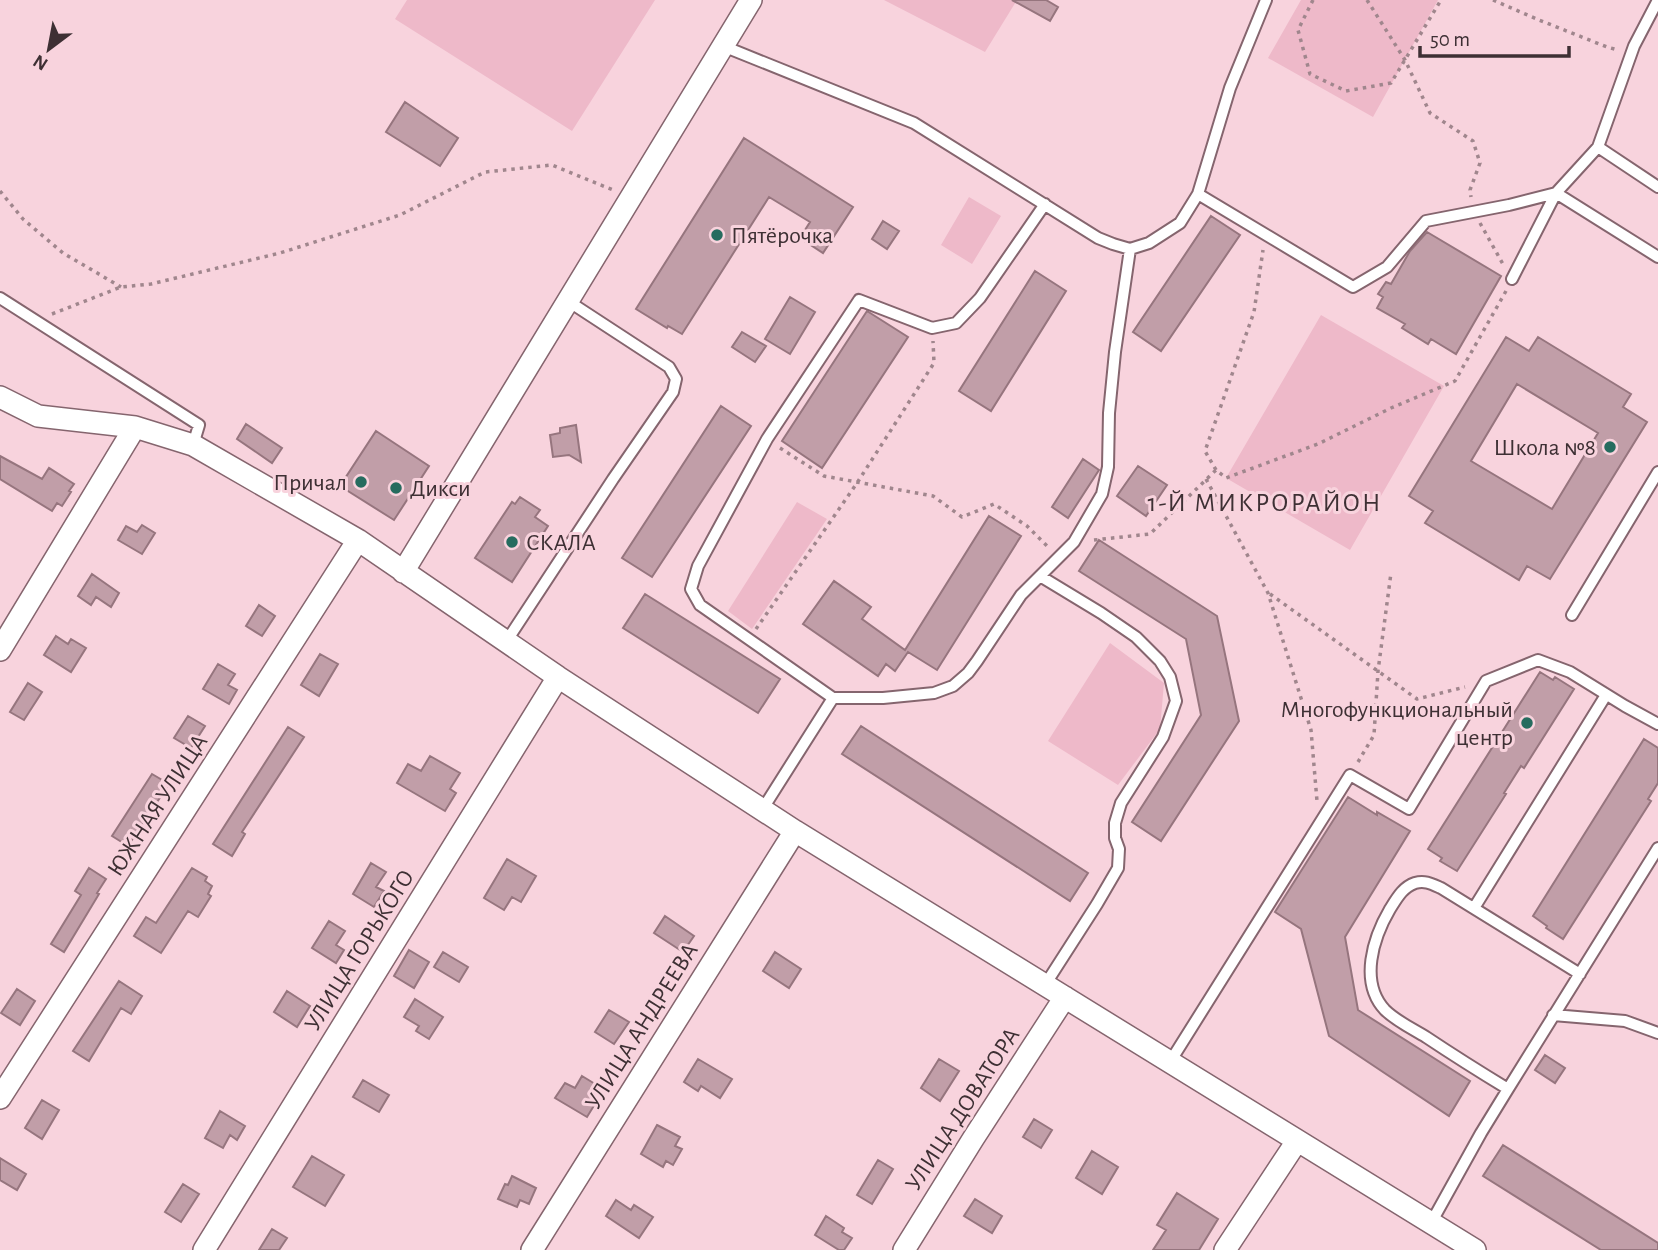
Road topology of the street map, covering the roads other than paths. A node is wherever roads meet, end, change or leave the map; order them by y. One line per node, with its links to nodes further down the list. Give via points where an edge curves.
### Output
1 (751, 0): 4 (street)
2 (1266, 0): 8 (lane, via 1230,88)
3 (1658, 0): 5 (lane, via 1632,53)
4 (723, 46): 9 (lane, via 914,123); 14 (street)
5 (1598, 147): 6 (lane); 7 (lane)
6 (1658, 187)
7 (1556, 193): 8 (lane, via 1426,221 1387,267 1353,287); 11 (lane); 12 (lane)
8 (1198, 194): 10 (lane, via 1180,223)
9 (1045, 204): 10 (lane, via 1098,238); 27 (lane, via 980,298 956,323 932,328 859,300 766,439 698,566 691,589 700,605)
10 (1130, 249): 21 (lane, via 1115,352 1108,467 1101,494 1074,541)
11 (1658, 257)
12 (1512, 279)
13 (0, 298): 17 (lane, via 199,425)
14 (568, 301): 20 (street); 23 (lane, via 669,367 676,379 673,391)
15 (0, 397): 16 (street, via 38,416)
16 (135, 427): 17 (street); 24 (street)
17 (193, 445): 19 (street)
18 (1658, 472): 22 (lane)
19 (358, 540): 20 (street); 40 (street, ЮЖНАЯ УЛИЦА)
20 (403, 572): 23 (street)
21 (1040, 576): 27 (lane, via 1021,595 968,673 953,686 934,693); 34 (lane, via 1136,638 1170,677 1175,701 1163,737 1121,803 1115,822 1118,868)
22 (1572, 615)
23 (506, 642): 25 (street)
24 (0, 650)
25 (558, 677): 29 (street); 43 (street, УЛИЦА ГОРЬКОГО)
26 (1606, 695): 28 (lane); 32 (lane); 38 (lane, via 1570,672 1538,660 1486,681 1409,809 1350,775)
27 (833, 698): 29 (lane)
28 (1658, 724)
29 (762, 810): 30 (street)
30 (795, 831): 34 (street); 44 (street, УЛИЦА АНДРЕЕВА)
31 (1658, 848): 33 (lane)
32 (1474, 908): 33 (lane); 39 (lane, via 1428,882 1405,888 1382,923 1370,972 1385,1010)
33 (1580, 974): 36 (lane)
34 (1045, 985): 35 (street)
35 (1065, 997): 38 (street); 45 (street, УЛИЦА ДОВАТОРА)
36 (1553, 1016): 37 (lane, via 1625,1021); 39 (lane)
37 (1658, 1033)
38 (1170, 1062): 41 (street)
39 (1508, 1089): 42 (lane)
40 (0, 1098)
41 (1297, 1141): 42 (street); 46 (street)
42 (1431, 1223): 47 (street)
43 (204, 1250)
44 (532, 1250)
45 (904, 1250)
46 (1225, 1250)
47 (1475, 1250)

